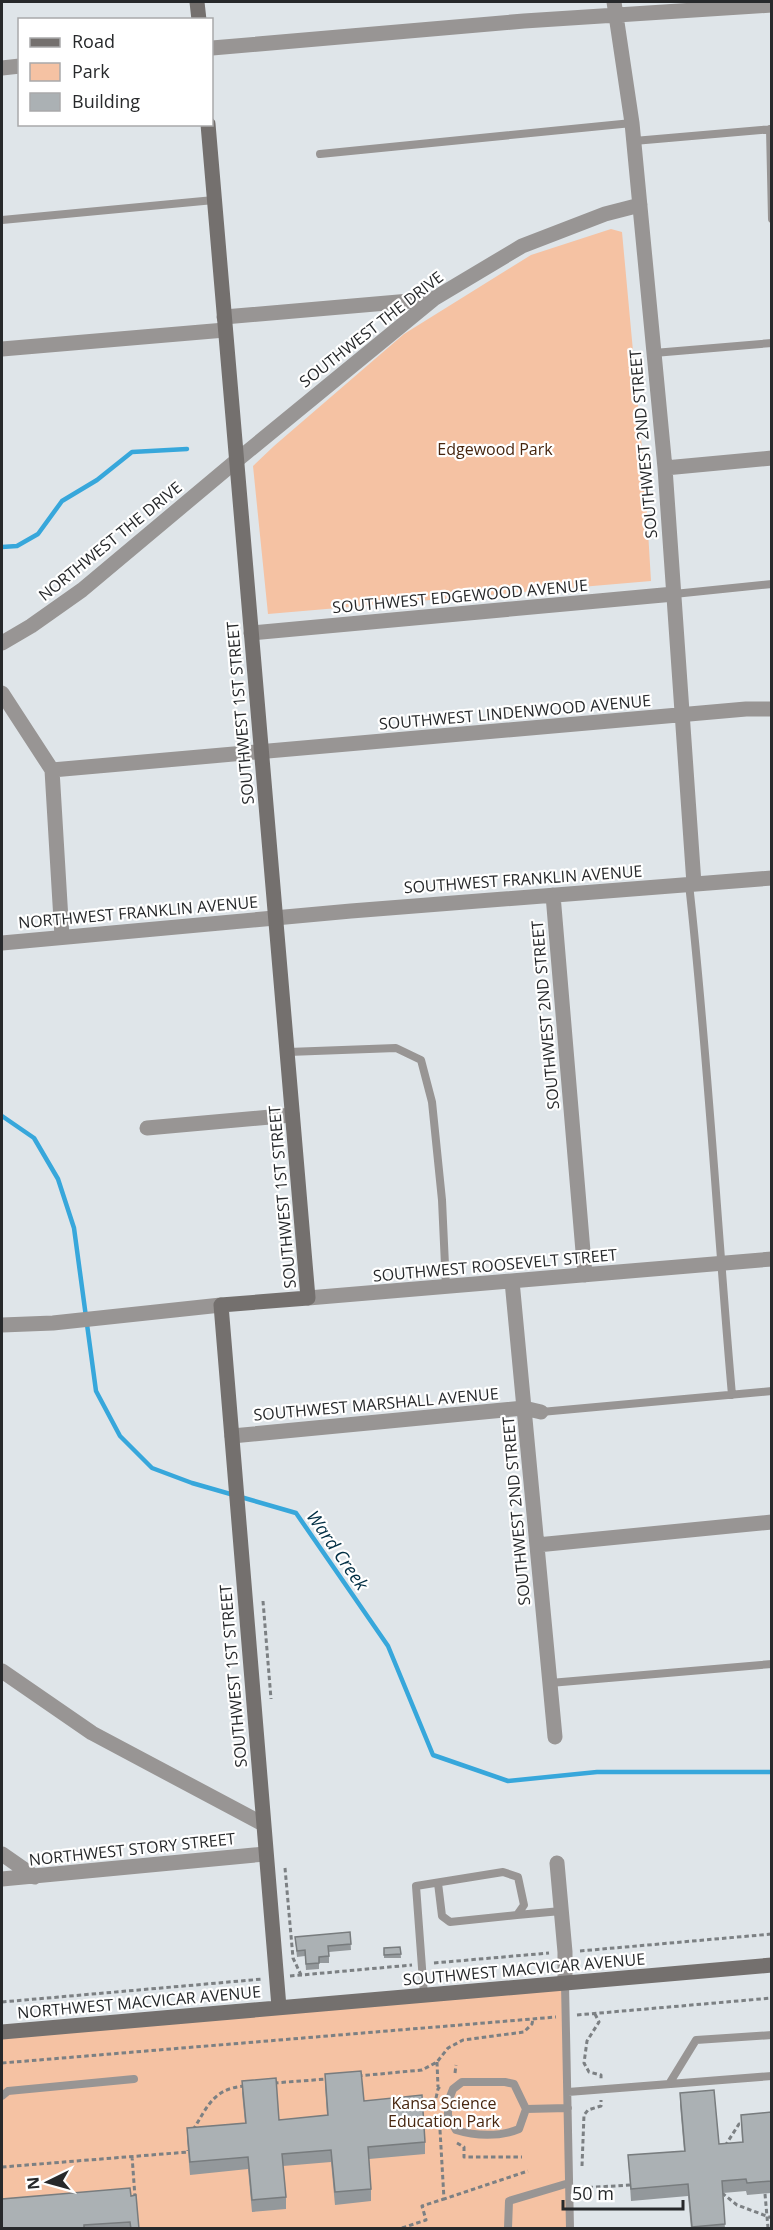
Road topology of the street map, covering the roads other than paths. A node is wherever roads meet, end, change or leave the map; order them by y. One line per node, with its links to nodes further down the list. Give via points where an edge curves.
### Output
1 (197, 2): 4 (street)
2 (771, 5): 3 (street)
3 (614, 9): 5 (street, via 524,21); 8 (street, SOUTHWEST 2ND STREET)
4 (199, 18)
5 (213, 48)
6 (18, 66): 7 (street)
7 (2, 68)
8 (632, 123): 11 (street, SOUTHWEST 2ND STREET); 12 (lane)
9 (208, 126): 13 (street, SOUTHWEST 1ST STREET)
10 (771, 129): 11 (lane); 15 (lane)
11 (634, 141): 14 (street, SOUTHWEST 2ND STREET)
12 (320, 154)
13 (214, 200): 16 (lane); 18 (street, SOUTHWEST 1ST STREET)
14 (640, 205): 17 (street, SOUTHWEST THE DRIVE, via 522,246); 21 (street, SOUTHWEST 2ND STREET)
15 (771, 219)
16 (2, 220)
17 (435, 298): 18 (street); 23 (street, SOUTHWEST THE DRIVE)
18 (225, 323): 20 (street); 23 (street, SOUTHWEST 1ST STREET)
19 (771, 343): 21 (lane)
20 (2, 350)
21 (654, 353): 24 (street, SOUTHWEST 2ND STREET)
22 (771, 458): 24 (street)
23 (236, 461): 27 (street, SOUTHWEST 1ST STREET); 28 (street, NORTHWEST THE DRIVE, via 82,590)
24 (665, 468): 26 (street, SOUTHWEST 2ND STREET)
25 (771, 585): 26 (lane)
26 (674, 594): 27 (street, SOUTHWEST EDGEWOOD AVENUE); 31 (street, SOUTHWEST 2ND STREET)
27 (250, 633): 32 (street, SOUTHWEST 1ST STREET)
28 (2, 643)
29 (2, 693): 33 (street)
30 (771, 709): 31 (street, SOUTHWEST LINDENWOOD AVENUE)
31 (682, 715): 32 (street, SOUTHWEST LINDENWOOD AVENUE); 35 (street, SOUTHWEST 2ND STREET)
32 (262, 751): 33 (street, SOUTHWEST LINDENWOOD AVENUE); 37 (street, SOUTHWEST 1ST STREET)
33 (51, 770): 38 (street)
34 (771, 878): 35 (street, SOUTHWEST FRANKLIN AVENUE)
35 (692, 884): 36 (street, SOUTHWEST FRANKLIN AVENUE); 44 (lane)
36 (553, 895): 37 (street, SOUTHWEST FRANKLIN AVENUE); 45 (street, SOUTHWEST 2ND STREET)
37 (277, 918): 38 (street, NORTHWEST FRANKLIN AVENUE); 40 (street, SOUTHWEST 1ST STREET)
38 (62, 938): 39 (street, NORTHWEST FRANKLIN AVENUE)
39 (2, 943)
40 (288, 1052): 41 (street, SOUTHWEST 1ST STREET); 47 (lane, via 396,1048 421,1060 432,1102)
41 (292, 1115): 42 (street); 48 (street, SOUTHWEST 1ST STREET)
42 (147, 1128)
43 (771, 1259): 44 (street, SOUTHWEST ROOSEVELT STREET)
44 (721, 1264): 45 (street, SOUTHWEST ROOSEVELT STREET); 52 (lane)
45 (585, 1275): 46 (street, SOUTHWEST ROOSEVELT STREET)
46 (512, 1281): 47 (street, SOUTHWEST ROOSEVELT STREET); 53 (street, SOUTHWEST 2ND STREET)
47 (446, 1287): 48 (street, SOUTHWEST ROOSEVELT STREET)
48 (308, 1298): 49 (street, SOUTHWEST ROOSEVELT STREET)
49 (220, 1305): 50 (street); 55 (street, SOUTHWEST 1ST STREET)
50 (2, 1325)
51 (771, 1391): 52 (lane)
52 (732, 1395): 54 (lane)
53 (524, 1408): 54 (street, SOUTHWEST MARSHALL AVENUE); 55 (street, SOUTHWEST MARSHALL AVENUE); 57 (street, SOUTHWEST 2ND STREET)
54 (542, 1412)
55 (232, 1436): 62 (street, SOUTHWEST 1ST STREET)
56 (771, 1522): 57 (street)
57 (537, 1545): 60 (street, SOUTHWEST 2ND STREET)
58 (771, 1664): 60 (lane)
59 (2, 1671): 62 (street, via 92,1733)
60 (550, 1683): 61 (street, SOUTHWEST 2ND STREET)
61 (555, 1737)
62 (263, 1824): 64 (street, SOUTHWEST 1ST STREET)
63 (2, 1854): 66 (street)
64 (265, 1854): 66 (street, NORTHWEST STORY STREET); 74 (street, SOUTHWEST 1ST STREET)
65 (557, 1863): 69 (street)
66 (35, 1877): 67 (street, NORTHWEST STORY STREET)
67 (2, 1879)
68 (438, 1882): 70 (lane, via 442,1916 450,1922); 70 (lane, via 503,1872 518,1877 524,1905); 73 (lane, via 416,1886)
69 (561, 1911): 70 (lane); 72 (street)
70 (517, 1915)
71 (771, 1965): 72 (street, SOUTHWEST MACVICAR AVENUE)
72 (565, 1984): 73 (street, SOUTHWEST MACVICAR AVENUE); 80 (lane)
73 (424, 1995): 74 (street, SOUTHWEST MACVICAR AVENUE)
74 (279, 2007): 75 (street, NORTHWEST MACVICAR AVENUE)
75 (2, 2032)
76 (771, 2035): 79 (lane, via 696,2040)
77 (771, 2076): 79 (lane)
78 (134, 2079): 81 (lane, via 8,2091)
79 (669, 2084): 80 (lane)
80 (568, 2092): 82 (lane)
81 (2, 2096)
82 (568, 2108): 83 (lane); 84 (lane)
83 (526, 2109): 83 (lane, via 519,2129 508,2134 469,2134 456,2130 448,2116 453,2089 462,2082 514,2084)
84 (569, 2183): 85 (lane, via 509,2201); 86 (lane)
85 (508, 2229)
86 (570, 2229)

